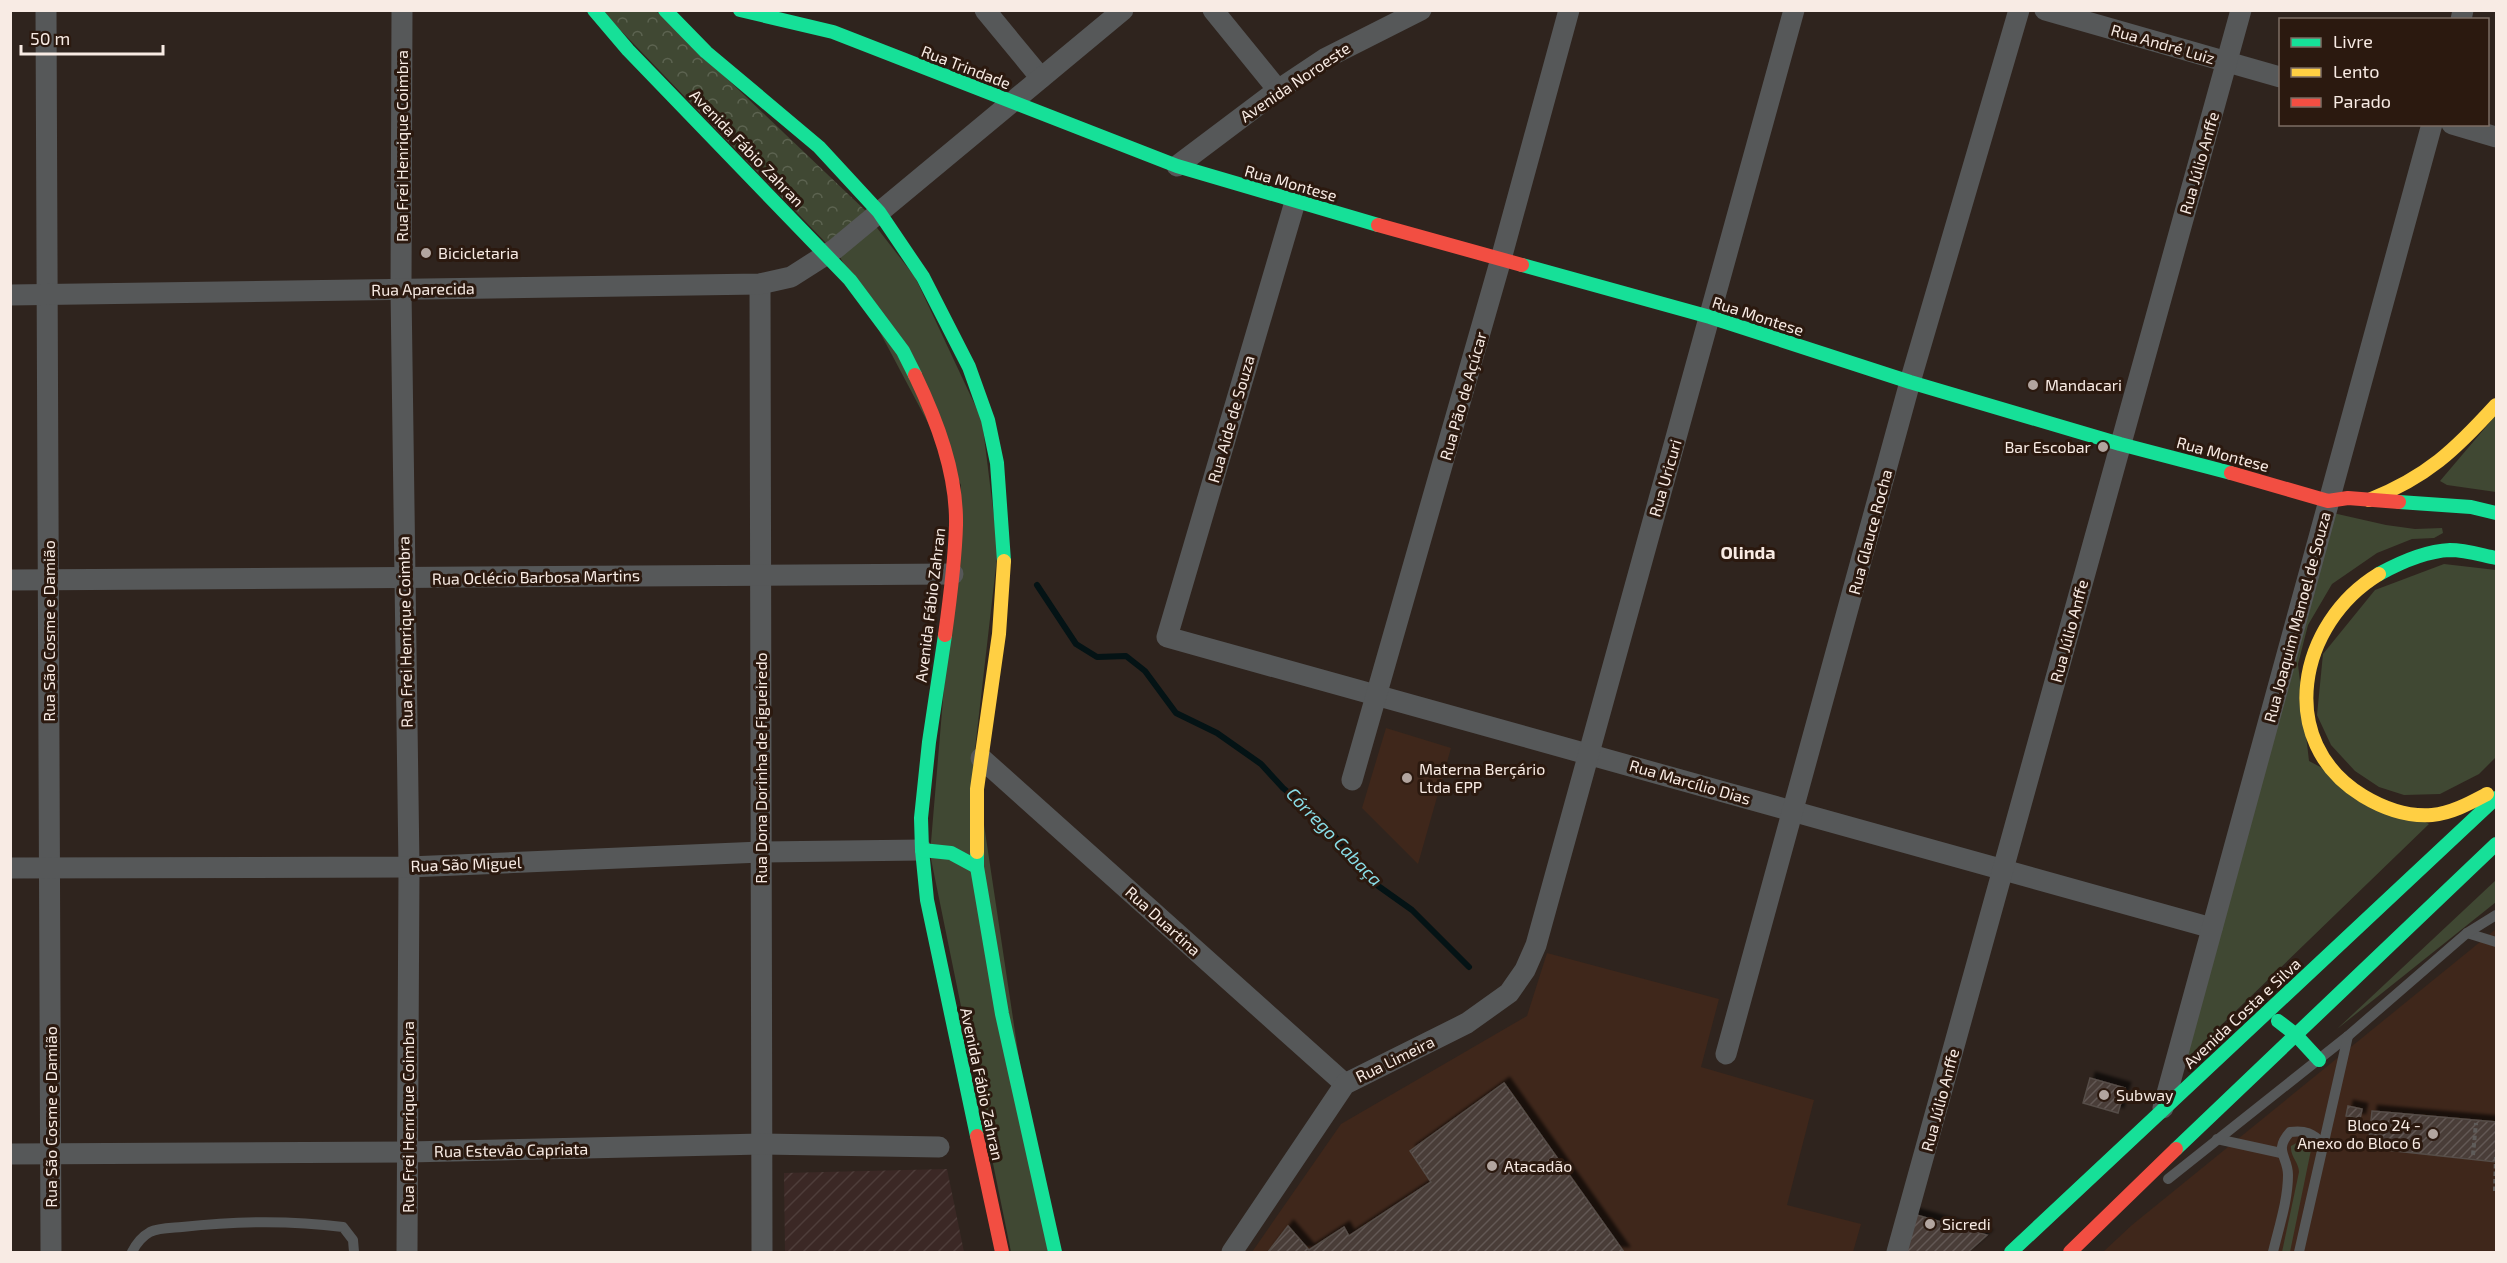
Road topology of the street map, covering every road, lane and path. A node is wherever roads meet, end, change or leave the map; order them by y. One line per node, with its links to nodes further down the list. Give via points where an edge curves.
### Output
1 (46, 10): 31 (street, Rua São Cosme e Damião)
2 (402, 10): 29 (street, Rua Frei Henrique Coimbra)
3 (594, 10): 26 (main road, Avenida Fábio Zahran)
4 (665, 10): 25 (main road, Avenida Fábio Zahran, via 706,52 819,147)
5 (740, 10): 19 (main road, Rua Trindade, via 833,33)
6 (985, 10): 17 (street)
7 (1123, 10): 17 (street, Rua Aparecida)
8 (1213, 10): 18 (street)
9 (1421, 10): 18 (street, Avenida Noroeste, via 1326,58)
10 (1569, 10): 27 (street, Rua Pão de Açúcar)
11 (1794, 10): 32 (street, Rua Uricuri)
12 (2019, 10): 33 (street, Rua Glauce Rocha)
13 (2045, 10): 15 (street, Rua André Luiz)
14 (2241, 10): 15 (street, Rua Júlio Anffe)
15 (2227, 62): 16 (street, Rua André Luiz); 35 (street, Rua Júlio Anffe)
16 (2279, 77)
17 (1041, 78): 19 (street, Rua Aparecida)
18 (1278, 90): 23 (street, Avenida Noroeste)
19 (1012, 102): 23 (main road, Rua Trindade); 25 (street, Rua Aparecida)
20 (2431, 126): 37 (street, Rua Joaquim Manoel de Souza)
21 (2459, 126): 22 (street)
22 (2496, 137)
23 (1177, 166): 24 (main road, Rua Montese)
24 (1295, 202): 27 (main road, Rua Montese); 46 (street, Rua Aide de Souza)
25 (879, 212): 26 (street, Rua Aparecida); 49 (main road, Avenida Fábio Zahran, via 923,276 948,322 988,420 997,464 1005,549 999,634)
26 (827, 255): 28 (street, Rua Aparecida, via 791,277); 41 (main road, Avenida Fábio Zahran, via 903,351 934,415 953,487)
27 (1501, 259): 32 (main road, Rua Montese); 47 (street, Rua Pão de Açúcar)
28 (760, 284): 29 (street, Rua Aparecida); 42 (street, Rua Dona Dorinha de Figueiredo)
29 (401, 290): 31 (street, Rua Aparecida); 43 (street, Rua Frei Henrique Coimbra)
30 (10, 295): 31 (street, Rua Aparecida)
31 (48, 296): 45 (street, Rua São Cosme e Damião)
32 (1710, 317): 33 (main road, Rua Montese); 48 (street, Rua Uricuri)
33 (1910, 382): 35 (main road, Rua Montese); 53 (street, Rua Glauce Rocha)
34 (2496, 405): 36 (main road, via 2428,473 2401,489)
35 (2120, 444): 37 (main road, Rua Montese); 61 (street, Rua Júlio Anffe)
36 (2369, 500): 37 (main road, Rua Montese); 39 (main road, Rua Montese, via 2471,507)
37 (2328, 501): 38 (main road, Rua Montese); 63 (street, Rua Joaquim Manoel de Souza)
38 (2347, 513)
39 (2496, 513)
40 (2496, 558): 51 (main road, via 2445,550 2398,564 2363,585 2335,614 2315,648 2305,690 2310,737 2330,771 2358,796 2397,813 2427,816 2459,809)
41 (953, 574): 42 (street, Rua Oclécio Barbosa Martins); 55 (main road, Avenida Fábio Zahran, via 929,742 921,818)
42 (761, 575): 43 (street, Rua Oclécio Barbosa Martins); 56 (street, Rua Dona Dorinha de Figueiredo)
43 (404, 579): 45 (street, Rua Oclécio Barbosa Martins); 57 (street, Rua Frei Henrique Coimbra)
44 (10, 580): 45 (street, Rua Oclécio Barbosa Martins)
45 (49, 580): 60 (street, Rua São Cosme e Damião)
46 (1167, 637): 47 (street, Rua Marcílio Dias)
47 (1378, 695): 48 (street, Rua Marcílio Dias); 50 (street, Rua Pão de Açúcar)
48 (1588, 754): 53 (street, Rua Marcílio Dias); 66 (street, Rua Uricuri)
49 (981, 758): 58 (main road, Avenida Fábio Zahran); 72 (street, Rua Duartina)
50 (1352, 780)
51 (2496, 789)
52 (2496, 798): 67 (main road, Avenida Costa e Silva)
53 (1794, 811): 61 (street, Rua Marcílio Dias); 70 (street, Rua Glauce Rocha)
54 (2496, 844): 68 (main road)
55 (922, 850): 56 (street, Rua São Miguel); 58 (main road, via 951,852); 93 (main road, Avenida Fábio Zahran, via 927,900)
56 (761, 852): 57 (street, Rua São Miguel); 77 (street, Rua Dona Dorinha de Figueiredo)
57 (409, 867): 60 (street, Rua São Miguel); 80 (street, Rua Frei Henrique Coimbra)
58 (977, 867): 94 (main road, Avenida Fábio Zahran, via 1002,1014)
59 (10, 868): 60 (street, Rua São Miguel)
60 (50, 868): 83 (street, Rua São Cosme e Damião)
61 (2003, 870): 63 (street, Rua Marcílio Dias); 96 (street, Rua Júlio Anffe)
62 (2496, 915): 64 (lane)
63 (2212, 928): 73 (street, Rua Joaquim Manoel de Souza)
64 (2467, 933): 65 (lane); 69 (lane)
65 (2496, 942)
66 (1536, 945): 72 (street, Rua Limeira, via 1509,993 1467,1023)
67 (2267, 1013): 68 (main road); 73 (main road, Avenida Costa e Silva)
68 (2295, 1034): 71 (main road); 87 (main road)
69 (2348, 1036): 71 (lane); 71 (lane)
70 (1726, 1054)
71 (2327, 1072): 75 (lane); 76 (lane)
72 (1345, 1084): 95 (street, Rua Limeira)
73 (2162, 1110): 97 (main road, Avenida Costa e Silva)
74 (2476, 1123): 84 (path)
75 (2217, 1139): 81 (lane); 87 (lane, via 2157,1186)
76 (2328, 1143): 78 (path); 81 (lane, via 2302,1130 2290,1132 2283,1140); 100 (lane)
77 (762, 1144): 79 (street, Rua Estevão Capriata); 80 (street, Rua Estevão Capriata); 92 (street, Rua Dona Dorinha de Figueiredo)
78 (2368, 1146)
79 (939, 1147)
80 (408, 1152): 83 (street, Rua Estevão Capriata); 91 (street, Rua Frei Henrique Coimbra)
81 (2281, 1153): 99 (lane, via 2288,1172)
82 (10, 1154): 83 (street, Rua Estevão Capriata)
83 (51, 1155): 88 (street, Rua São Cosme e Damião)
84 (2473, 1155)
85 (2496, 1157): 86 (path)
86 (2495, 1191)
87 (2113, 1211): 98 (main road)
88 (51, 1252)
89 (132, 1252): 90 (lane, via 137,1242 151,1231 222,1222 270,1221 343,1227 354,1240)
90 (354, 1252)
91 (407, 1252)
92 (762, 1252)
93 (1002, 1252)
94 (1055, 1252)
95 (1232, 1252)
96 (1898, 1252)
97 (2011, 1252)
98 (2070, 1252)
99 (2273, 1252)
100 (2298, 1252)

